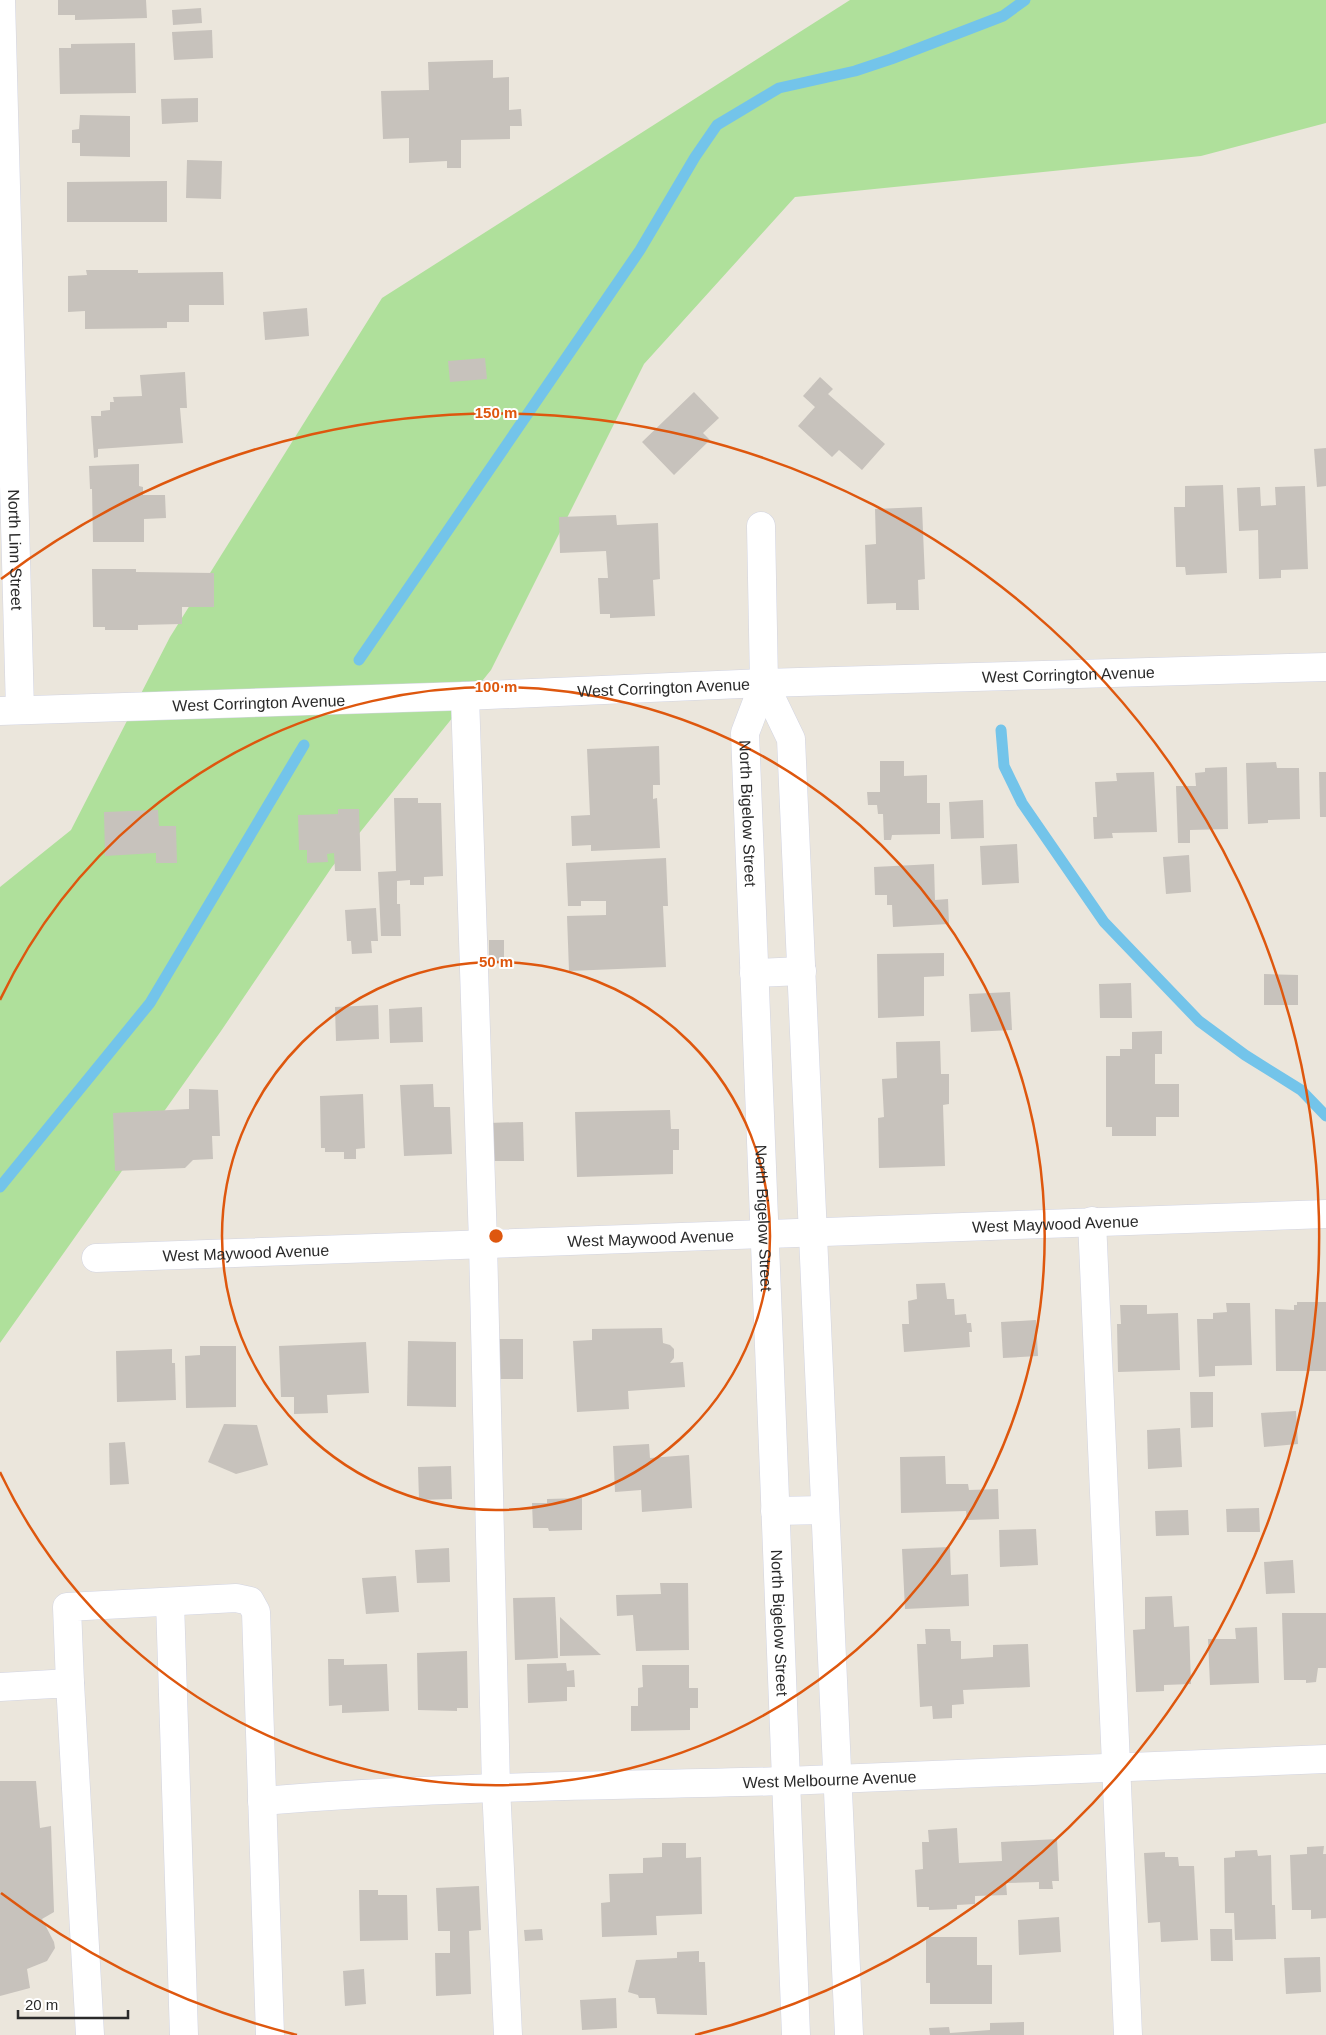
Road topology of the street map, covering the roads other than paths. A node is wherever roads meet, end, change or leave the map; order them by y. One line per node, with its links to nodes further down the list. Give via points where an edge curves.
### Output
1 (1, 0): 6 (street, North Linn Street)
2 (761, 526): 4 (street)
3 (1326, 667): 4 (street, West Corrington Avenue)
4 (764, 683): 5 (street, West Corrington Avenue); 7 (street, via 791,739); 8 (street, North Bigelow Street, via 746,734)
5 (465, 696): 6 (street, West Corrington Avenue); 13 (street)
6 (10, 711)
7 (802, 971): 8 (street); 11 (street)
8 (754, 973): 12 (street, North Bigelow Street)
9 (1326, 1214): 10 (street, West Maywood Avenue)
10 (1092, 1221): 11 (street, West Maywood Avenue); 21 (street)
11 (814, 1233): 12 (street, West Maywood Avenue); 15 (street)
12 (764, 1235): 13 (street, West Maywood Avenue); 16 (street, North Bigelow Street)
13 (483, 1244): 14 (street, West Maywood Avenue); 24 (street)
14 (96, 1258)
15 (825, 1510): 16 (street); 22 (street)
16 (775, 1511): 23 (street, North Bigelow Street)
17 (170, 1602): 18 (street, via 67,1606); 25 (street, via 236,1598 250,1601 256,1612); 27 (street)
18 (70, 1683): 19 (street); 26 (street)
19 (0, 1687)
20 (1326, 1759): 21 (street, West Melbourne Avenue)
21 (1117, 1766): 22 (street, West Melbourne Avenue); 32 (street)
22 (836, 1779): 23 (street, West Melbourne Avenue); 31 (street)
23 (786, 1781): 24 (street, West Melbourne Avenue); 30 (street, North Bigelow Street)
24 (496, 1787): 25 (street, West Melbourne Avenue); 29 (street)
25 (262, 1801): 28 (street)
26 (90, 2035)
27 (184, 2035)
28 (270, 2035)
29 (508, 2035)
30 (796, 2035)
31 (849, 2035)
32 (1128, 2035)

